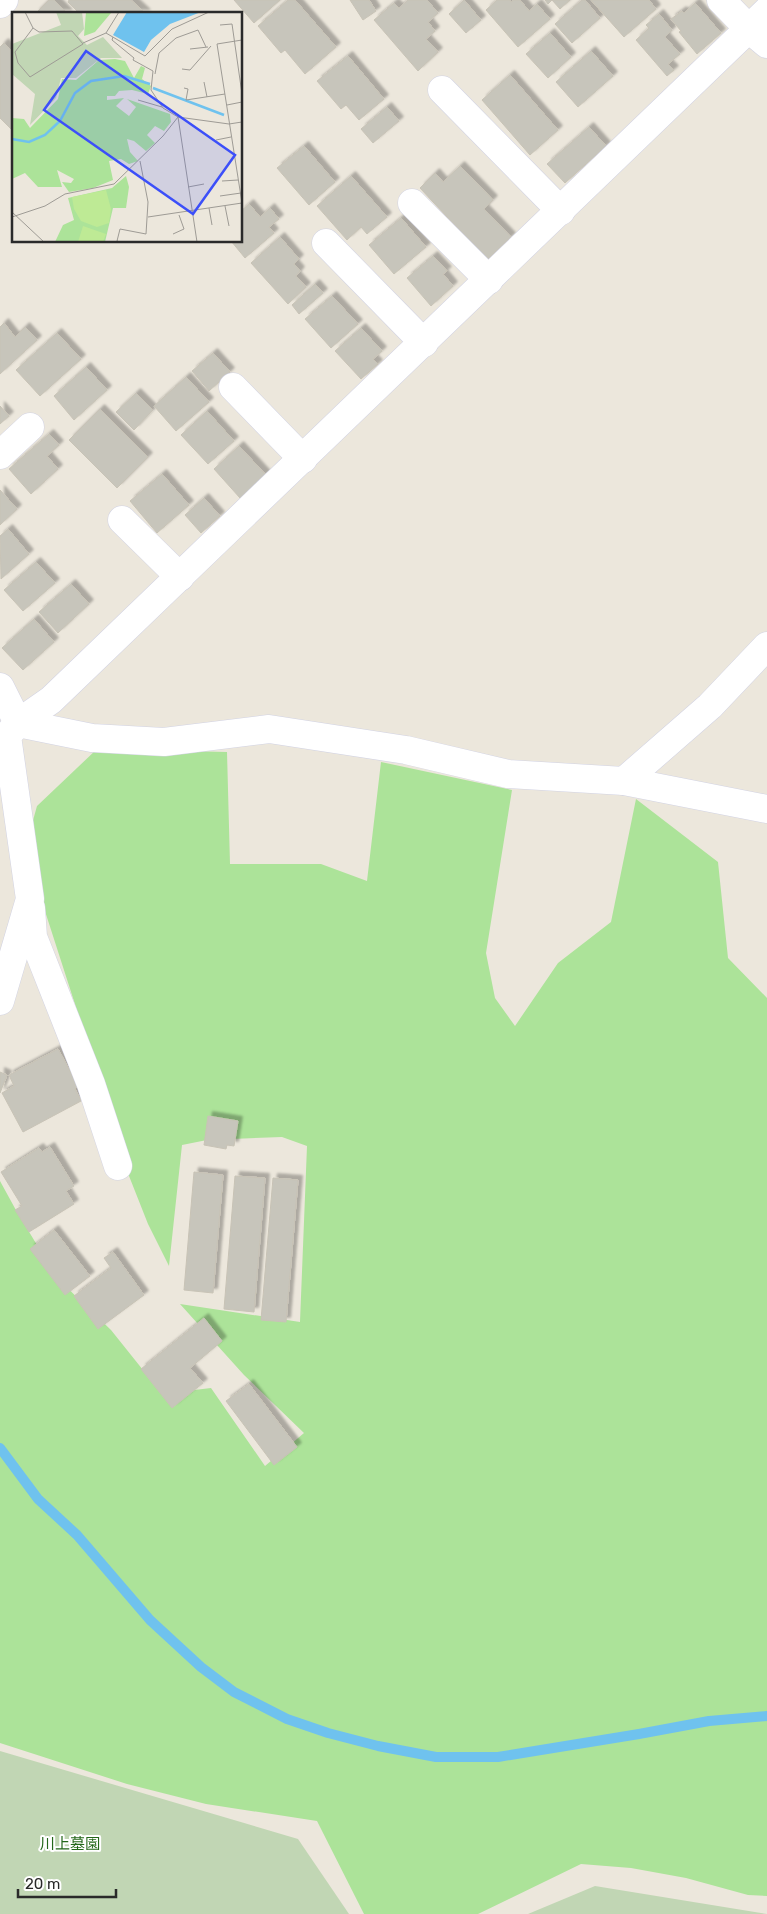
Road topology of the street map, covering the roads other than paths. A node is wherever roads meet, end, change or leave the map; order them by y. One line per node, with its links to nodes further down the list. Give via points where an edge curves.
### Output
1 (4, 0): 3 (street)
2 (721, 0): 4 (street)
3 (0, 4)
4 (761, 28): 7 (street)
5 (442, 90): 7 (street)
6 (412, 203): 9 (street)
7 (561, 211): 9 (street)
8 (326, 243): 10 (street)
9 (490, 280): 10 (street)
10 (424, 343): 14 (street)
11 (233, 387): 14 (street)
12 (30, 427): 13 (street)
13 (0, 454)
14 (303, 459): 16 (street)
15 (122, 520): 16 (street)
16 (180, 577): 19 (street, via 51,700)
17 (767, 646): 20 (street, via 710,706)
18 (0, 686): 19 (street)
19 (18, 723): 20 (street, via 92,738 164,742 269,729 406,750 508,774); 22 (street, via 7,736)
20 (624, 782): 21 (street)
21 (767, 808)
22 (30, 899): 23 (street); 24 (street, via 33,937 91,1084)
23 (0, 1001)
24 (118, 1166)

